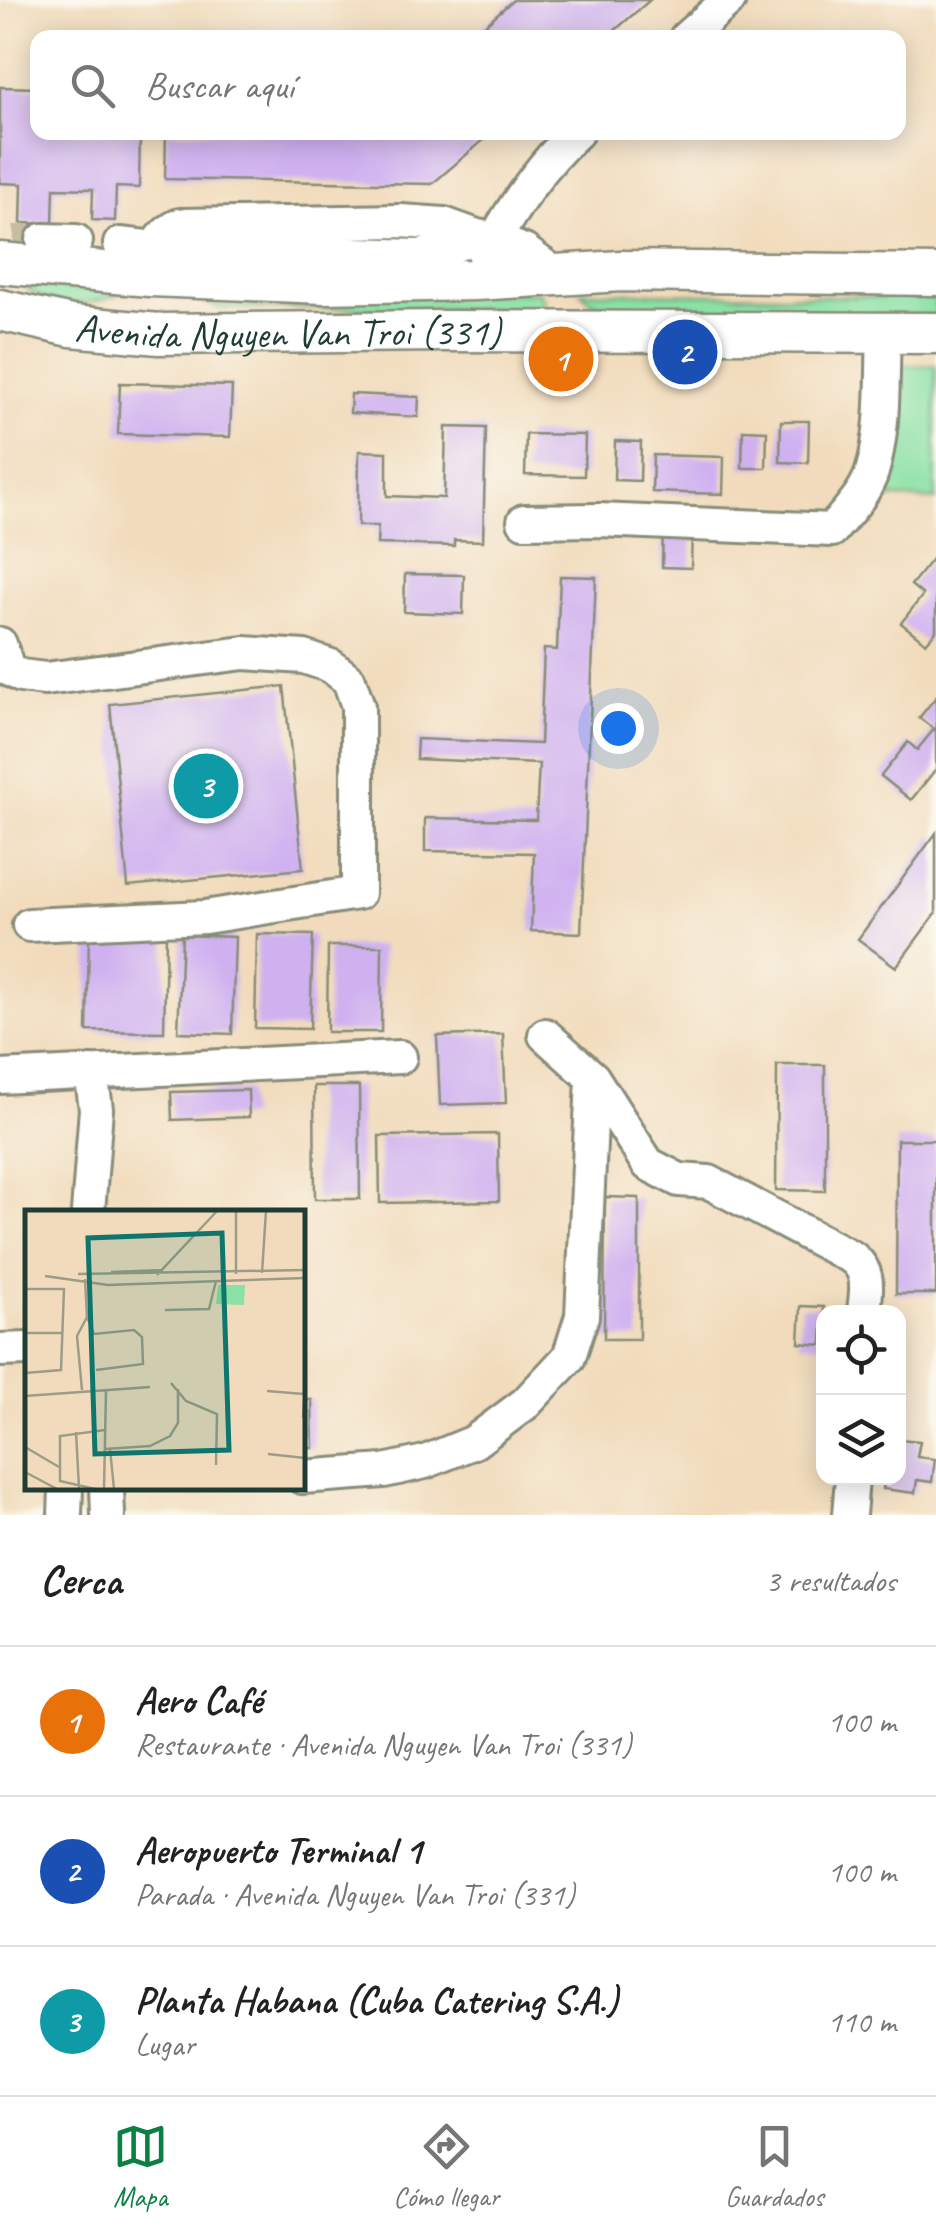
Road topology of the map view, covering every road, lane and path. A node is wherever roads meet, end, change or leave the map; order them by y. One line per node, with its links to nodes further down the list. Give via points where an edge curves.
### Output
1 (729, 0): 2 (street)
2 (695, 30)
3 (568, 140): 4 (street)
4 (486, 237): 8 (street, via 444,224 401,221 180,225 170,229); 10 (street, via 524,250); 11 (street)
5 (76, 240): 7 (street)
6 (120, 244): 8 (street)
7 (14, 248): 8 (main road, Avenida Nguyen Van Troi (331))
8 (152, 262): 11 (main road, Avenida Nguyen Van Troi (331), via 324,283); 13 (main road, via 114,305); 17 (main road, via 164,305)
9 (936, 275): 10 (main road, Avenida Nguyen Van Troi (331), via 679,270)
10 (558, 276): 11 (main road, Avenida Nguyen Van Troi (331)); 14 (main road)
11 (475, 280)
12 (0, 310): 13 (main road, Avenida Nguyen Van Troi (331))
13 (71, 326): 17 (main road, Avenida Nguyen Van Troi (331))
14 (559, 331): 15 (main road, Avenida Nguyen Van Troi (331)); 17 (main road, Avenida Nguyen Van Troi (331))
15 (884, 332): 16 (main road, Avenida Nguyen Van Troi (331)); 18 (street, via 872,474 832,530)
16 (936, 333)
17 (190, 334)
18 (524, 521)
19 (0, 644): 20 (street, via 8,669 45,679 244,652 304,657 349,680 358,706 358,893 205,917)
20 (29, 924)
21 (545, 1035): 25 (street)
22 (400, 1057): 23 (street)
23 (90, 1072): 24 (street); 26 (street, via 96,1109)
24 (0, 1076)
25 (593, 1078): 27 (street, via 648,1164 679,1180 710,1182 853,1258 867,1278); 30 (street, via 582,1316 568,1357 526,1403 474,1442 425,1462)
26 (88, 1210)
27 (865, 1305)
28 (25, 1349): 29 (street)
29 (0, 1350)
30 (305, 1477)
31 (851, 1485): 36 (street)
32 (66, 1490): 34 (street)
33 (107, 1490): 35 (street)
34 (65, 1515)
35 (108, 1515)
36 (849, 1515)

